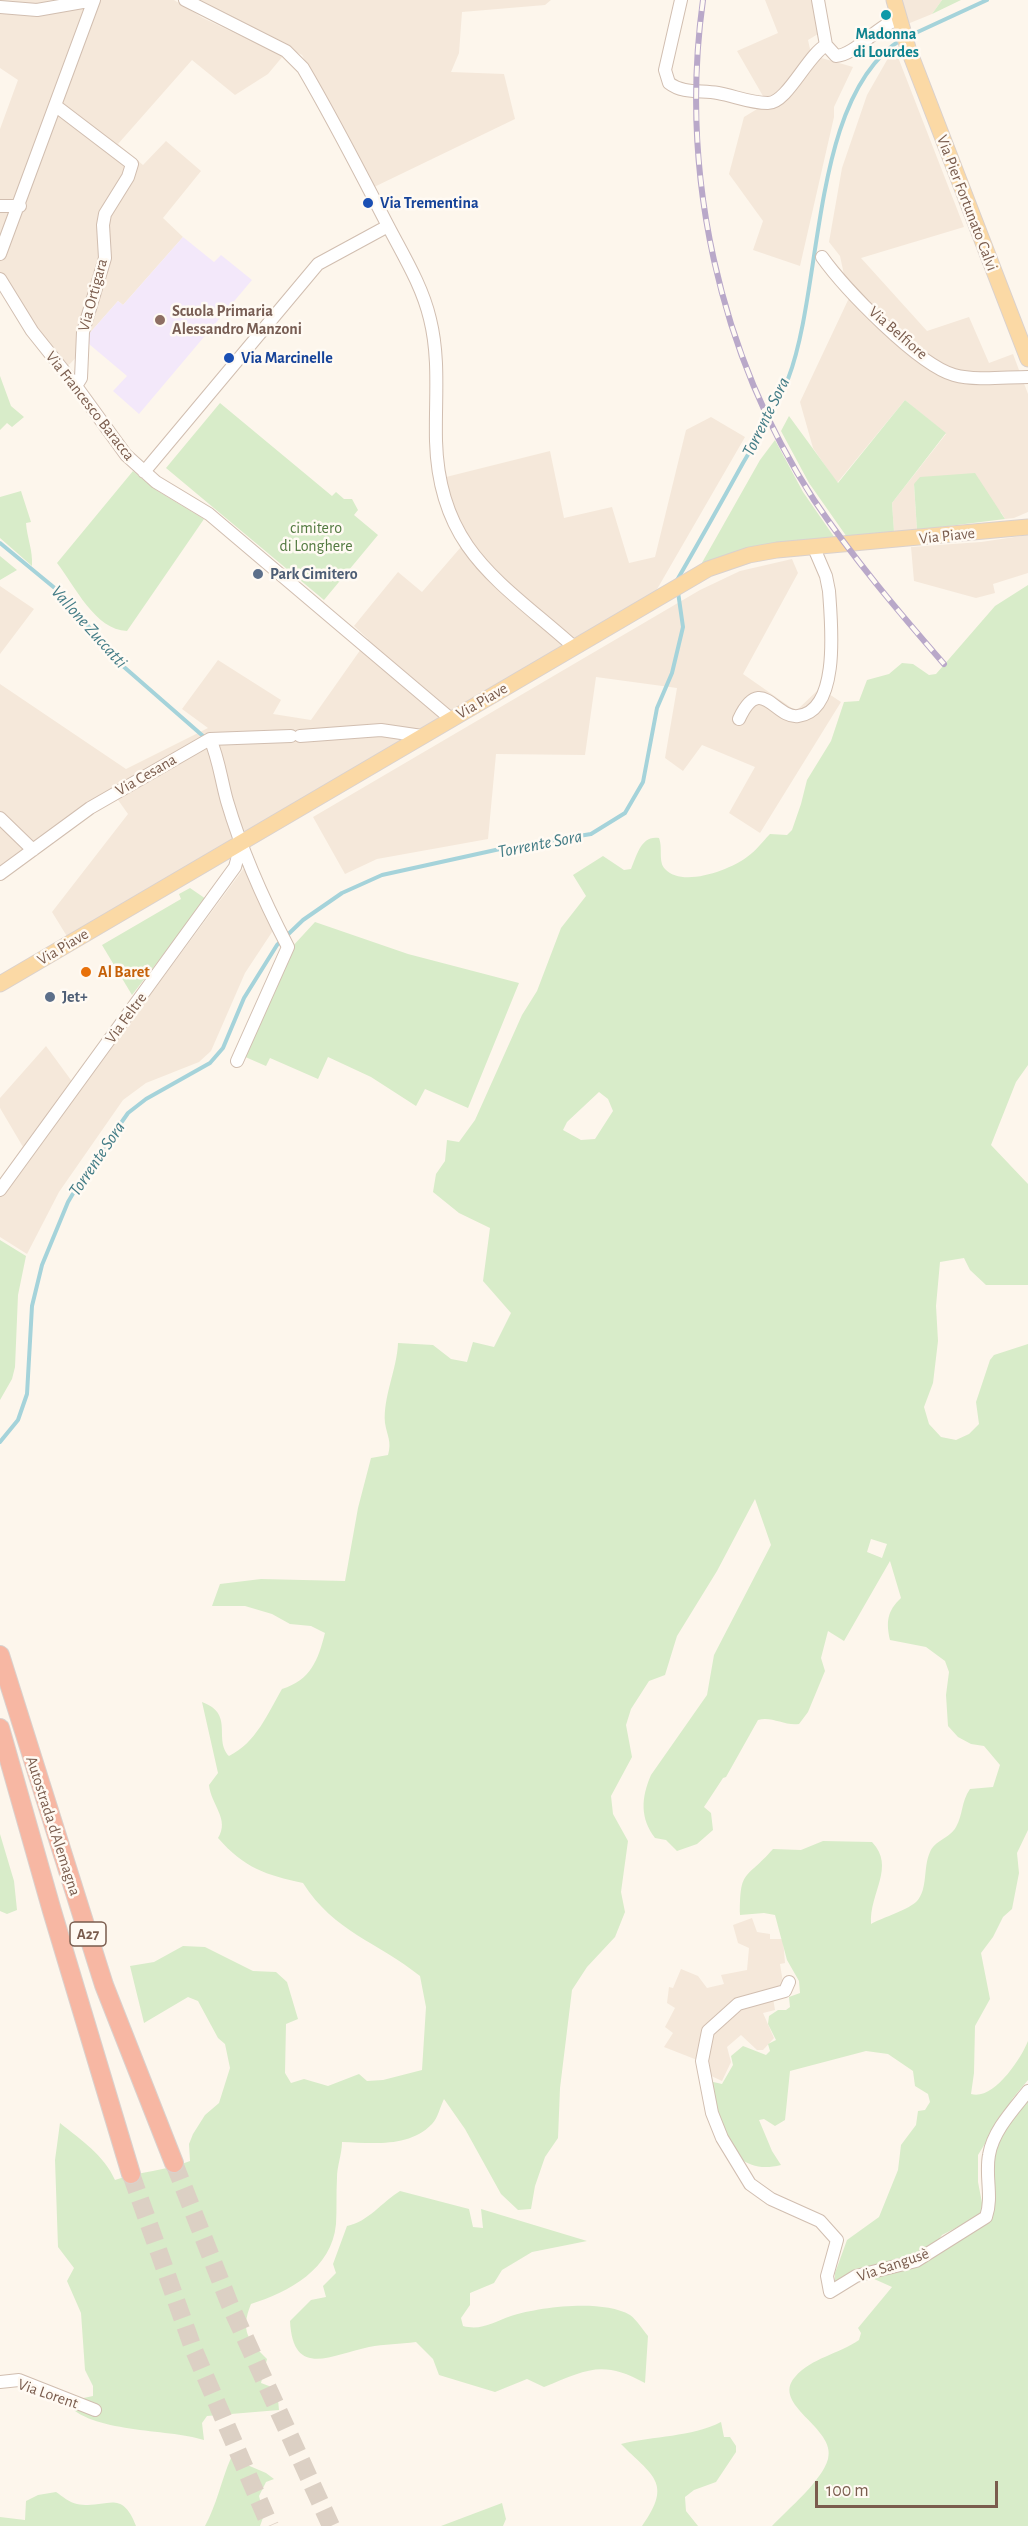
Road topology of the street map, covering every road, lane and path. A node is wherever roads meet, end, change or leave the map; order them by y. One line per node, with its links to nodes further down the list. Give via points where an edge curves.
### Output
1 (94, 0): 6 (street, via 37,10); 9 (street)
2 (184, 0): 12 (street, via 296,59)
3 (681, 0): 8 (street, via 665,70 669,83 679,89 773,103)
4 (818, 0): 8 (street)
5 (894, 0): 7 (main road, Via Pier Fortunato Calvi)
6 (0, 7)
7 (899, 23): 8 (street, via 884,25 843,55 832,53); 16 (main road, Via Pier Fortunato Calvi)
8 (826, 45)
9 (56, 106): 11 (street); 18 (street, Via Ortigara, via 132,164 105,214 105,258 83,332 81,378)
10 (0, 206): 11 (street)
11 (20, 206): 13 (street)
12 (388, 226): 19 (street, via 318,264); 24 (street, via 411,269 430,318 436,366 438,472 446,506 464,540 500,585)
13 (0, 254)
14 (822, 257): 17 (street, Via Belfiore, via 846,286 911,348 953,375)
15 (0, 279): 18 (street, Via Francesco Baracca, via 32,331)
16 (1028, 359)
17 (1028, 377)
18 (76, 386): 19 (street, Via Francesco Baracca, via 118,446)
19 (144, 472): 25 (street, Via Francesco Baracca, via 209,514)
20 (1028, 522): 22 (main road, Via Piave)
21 (1028, 527): 22 (main road, Via Piave)
22 (1002, 530): 23 (main road, Via Piave)
23 (814, 548): 24 (main road, Via Piave, via 760,552 724,563 658,596); 26 (street, via 828,591 829,684 809,713 789,715 764,699 755,698 745,706)
24 (574, 647): 25 (main road, Via Piave)
25 (451, 719): 27 (main road, Via Piave)
26 (739, 719)
27 (422, 736): 28 (street, via 381,730); 30 (main road, Via Piave)
28 (210, 739): 30 (street); 31 (street, Via Cesana, via 116,792)
29 (0, 818): 31 (street)
30 (242, 841): 33 (main road, Via Piave); 34 (street, via 288,950); 35 (street, Via Feltre, via 235,867)
31 (33, 850): 32 (street, Via Cesana)
32 (0, 874)
33 (0, 984)
34 (237, 1061)
35 (0, 1190)
36 (0, 1655): 40 (highway, Autostrada d'Alemagna / A27, via 104,1985)
37 (0, 1728): 41 (highway, Autostrada d'Alemagna / A27)
38 (789, 1982): 39 (street, Via Sangusè, via 785,1990 738,2004 722,2016 708,2031 702,2061 712,2113 750,2184 771,2199 820,2221 837,2240 827,2276 830,2292 856,2276 915,2261 938,2250 986,2217 990,2206 989,2156 997,2133)
39 (1028, 2091)
40 (174, 2163)
41 (131, 2174)
42 (0, 2382): 43 (street, Via Lorent, via 19,2380)
43 (95, 2410)

